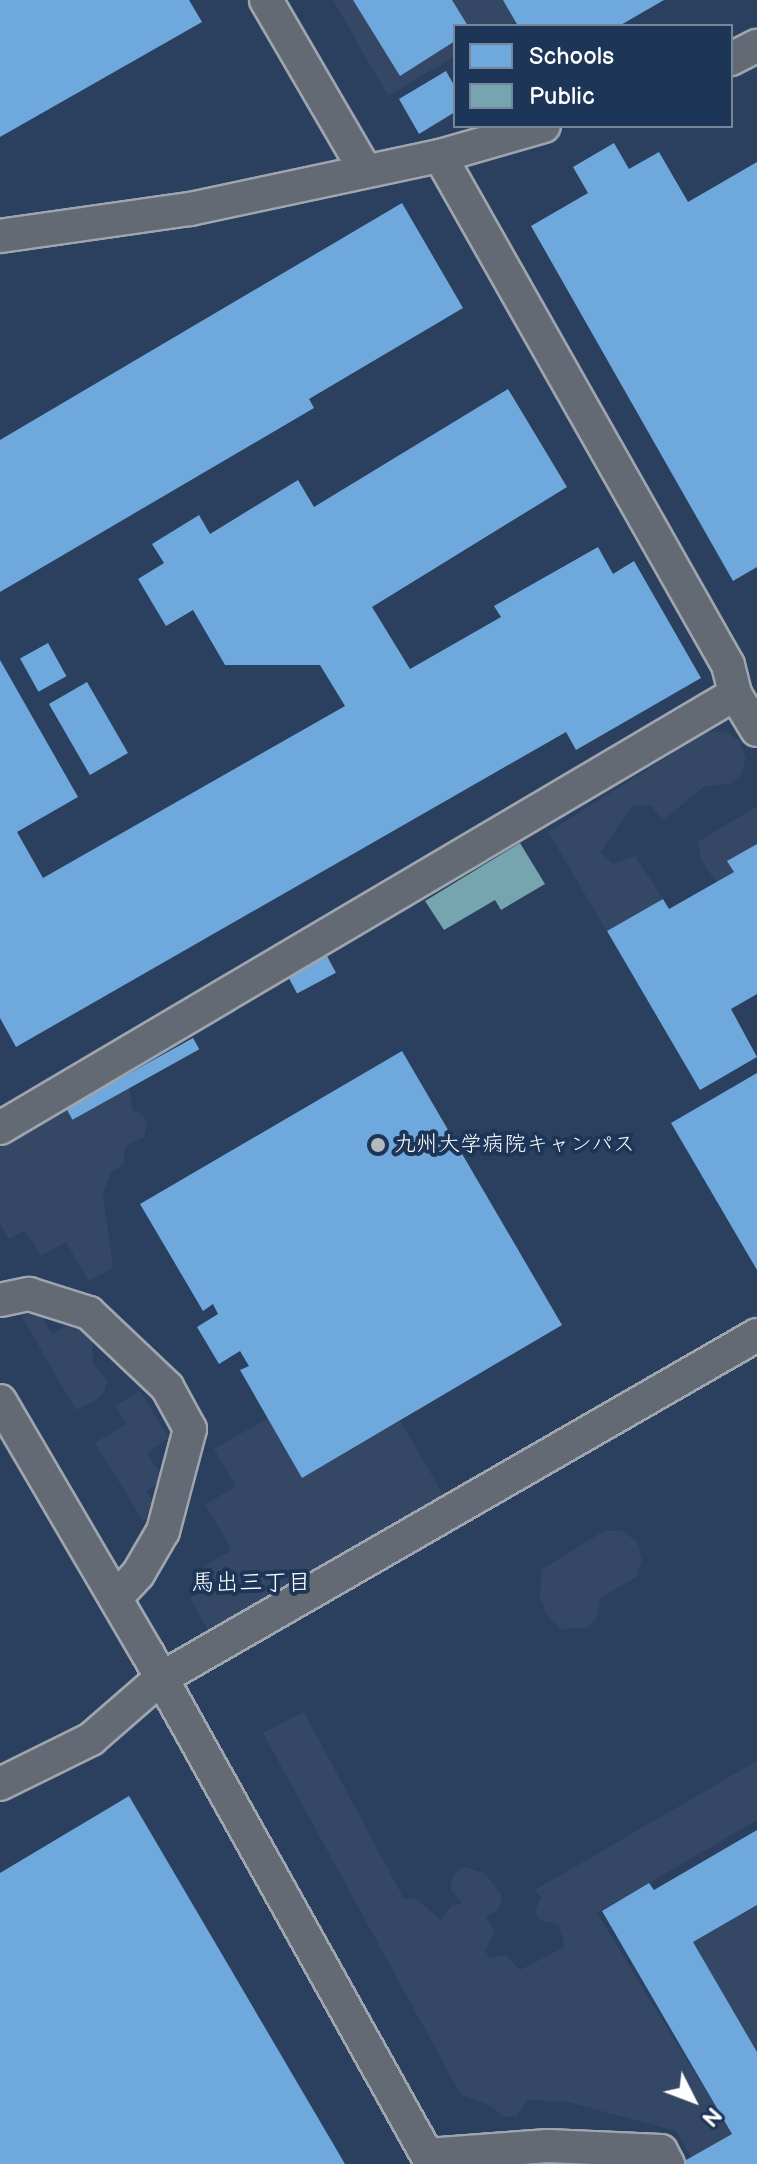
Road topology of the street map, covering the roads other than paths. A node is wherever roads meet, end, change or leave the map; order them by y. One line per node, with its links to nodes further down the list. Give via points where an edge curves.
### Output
1 (266, 0): 6 (lane)
2 (757, 46): 3 (lane)
3 (733, 58)
4 (537, 128): 5 (lane)
5 (440, 156): 6 (lane); 8 (lane, via 728,665)
6 (365, 170): 7 (lane, via 190,209)
7 (0, 236)
8 (735, 694): 9 (lane); 10 (lane)
9 (757, 730)
10 (0, 1128)
11 (0, 1300): 14 (lane, via 29,1294 89,1313 167,1387 190,1429 163,1531)
12 (757, 1335): 15 (lane)
13 (0, 1401): 14 (lane)
14 (116, 1598): 15 (lane)
15 (160, 1679): 16 (lane, via 91,1739); 17 (lane)
16 (0, 1784)
17 (429, 2160): 18 (lane, via 548,2146 661,2151)
18 (668, 2164)

